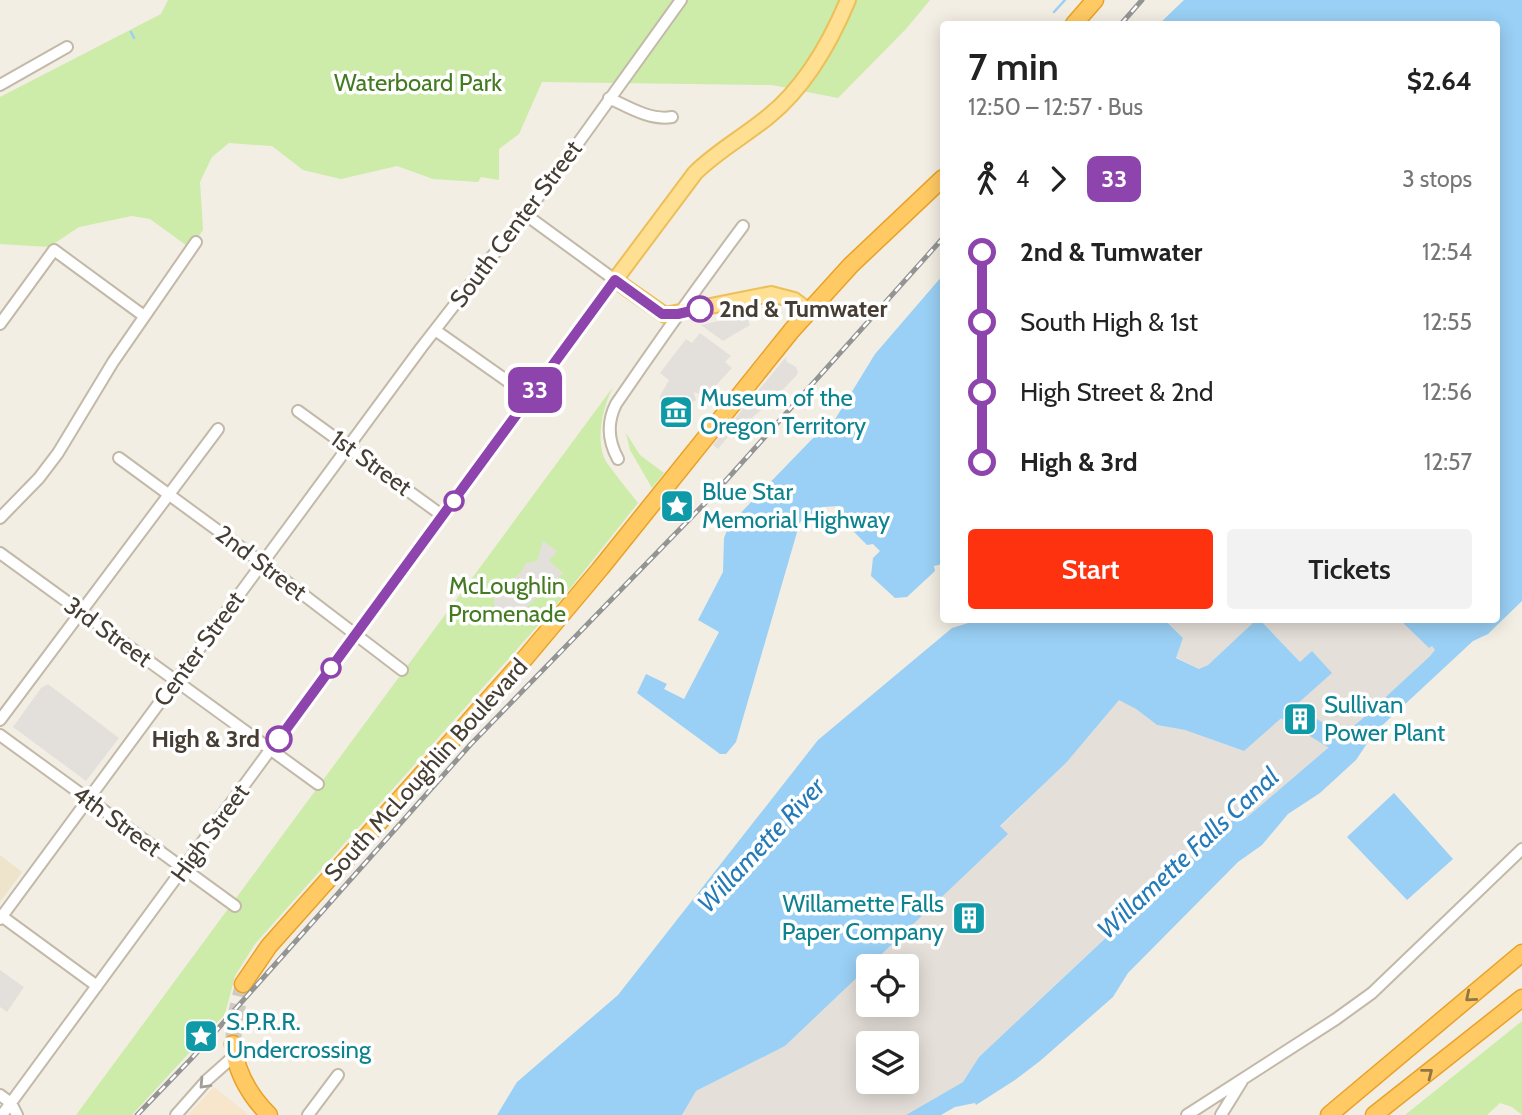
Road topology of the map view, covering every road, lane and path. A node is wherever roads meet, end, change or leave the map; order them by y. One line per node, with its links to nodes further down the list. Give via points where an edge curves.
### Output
1 (681, 0): 7 (street, South Center Street)
2 (848, 0): 13 (main road, via 822,52 792,94 695,173)
3 (1095, 0): 4 (highway)
4 (1077, 21)
5 (66, 47): 6 (street)
6 (0, 85)
7 (609, 98): 8 (street, via 645,114); 10 (street, South Center Street)
8 (672, 117)
9 (940, 181): 14 (highway, South McLoughlin Boulevard)
10 (526, 215): 13 (street); 18 (street, South Center Street)
11 (743, 226): 15 (street)
12 (196, 242): 16 (street)
13 (615, 280): 15 (main road, via 659,313); 19 (street, High Street)
14 (808, 311): 15 (main road, via 789,298 771,294); 44 (highway, South McLoughlin Boulevard, via 562,616 269,946)
15 (678, 314): 24 (street, via 612,411 610,433)
16 (144, 316): 17 (street, via 54,250); 27 (street, via 58,453)
17 (0, 324)
18 (435, 330): 19 (street); 22 (street, South Center Street)
19 (530, 397): 26 (street, High Street)
20 (298, 411): 22 (street, 1st Street)
21 (218, 429): 25 (street)
22 (349, 447): 26 (street, 1st Street); 29 (street, Center Street)
23 (118, 458): 25 (street, 2nd Street)
24 (618, 458)
25 (169, 494): 29 (street, 2nd Street); 30 (street)
26 (443, 516): 31 (street, High Street)
27 (0, 518)
28 (0, 553): 30 (street, 3rd Street)
29 (262, 564): 31 (street, 2nd Street); 33 (street, Center Street)
30 (81, 612): 33 (street, 3rd Street); 34 (street)
31 (355, 635): 32 (street, 2nd Street); 36 (street, High Street)
32 (402, 670)
33 (176, 681): 36 (street, 3rd Street); 38 (street, Center Street)
34 (0, 720)
35 (0, 735): 38 (street, 4th Street)
36 (271, 751): 37 (street, 3rd Street); 40 (street, High Street)
37 (318, 785)
38 (88, 799): 40 (street, 4th Street); 42 (street, Center Street)
39 (1522, 849): 49 (street, via 1372,993)
40 (184, 869): 41 (street, 4th Street); 45 (street, High Street)
41 (235, 906)
42 (1, 917): 45 (street)
43 (1522, 953): 59 (highway, one-way to 59)
44 (243, 984)
45 (97, 986): 51 (street, High Street)
46 (1522, 998): 60 (highway, one-way to 46)
47 (234, 1050): 54 (street, one-way to 54); 55 (highway, via 248,1089)
48 (338, 1075): 56 (street)
49 (1244, 1078): 57 (street); 58 (street)
50 (0, 1095): 51 (street)
51 (11, 1103): 52 (street, High Street); 53 (street)
52 (2, 1115)
53 (18, 1115)
54 (176, 1115)
55 (269, 1115)
56 (308, 1115)
57 (1187, 1115)
58 (1221, 1115)
59 (1329, 1115)
60 (1374, 1115)

